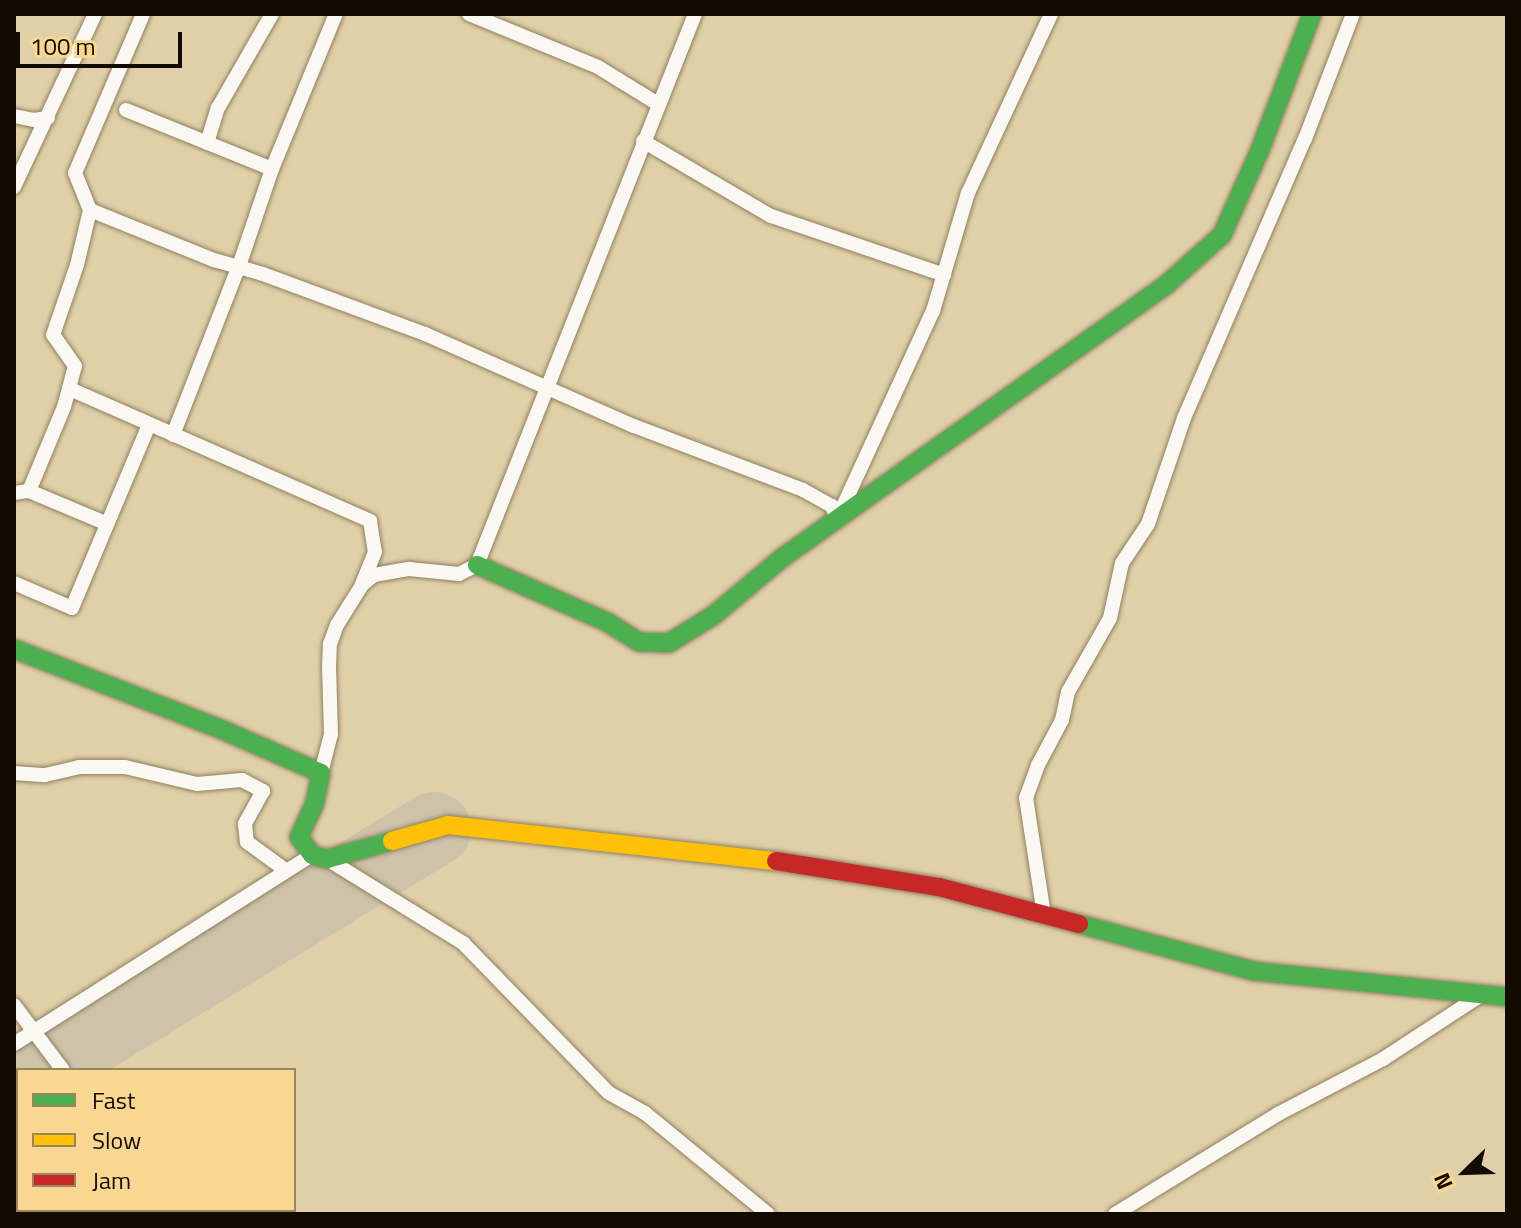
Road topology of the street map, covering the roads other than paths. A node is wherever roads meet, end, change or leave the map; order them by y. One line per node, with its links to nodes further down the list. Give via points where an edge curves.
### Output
1 (95, 14): 13 (street)
2 (143, 14): 18 (street, via 75,173)
3 (272, 14): 15 (street, via 218,108)
4 (336, 14): 16 (street)
5 (469, 14): 10 (street, via 598,67)
6 (695, 14): 10 (street)
7 (1051, 14): 20 (street, via 968,193)
8 (1312, 14): 26 (street, via 1222,235 1166,285)
9 (1353, 14): 36 (street, via 1184,418 1148,524 1122,563 1110,618 1068,692 1062,720 1026,798)
10 (658, 104): 14 (street)
11 (126, 110): 15 (street)
12 (14, 116): 13 (street)
13 (48, 118): 17 (street)
14 (643, 141): 20 (street, via 771,216); 21 (street)
15 (207, 143): 16 (street)
16 (272, 169): 19 (street)
17 (14, 187)
18 (90, 210): 19 (street); 22 (street, via 53,335 75,366)
19 (239, 266): 21 (street, via 425,334); 24 (street)
20 (944, 275): 26 (street, via 933,311)
21 (545, 387): 26 (street, via 803,490 832,506); 28 (street)
22 (70, 389): 23 (street); 25 (street)
23 (149, 425): 24 (street); 27 (street)
24 (173, 435): 30 (street, via 370,521 375,552)
25 (22, 492): 27 (street)
26 (837, 519): 28 (street, via 714,615 669,643 639,642 607,622)
27 (105, 523): 29 (street, via 72,608)
28 (477, 565): 30 (street, via 459,574 392,570)
29 (14, 583)
30 (362, 585): 33 (street, via 330,644 333,715)
31 (14, 649): 33 (street)
32 (14, 773): 35 (street, via 125,767 197,784 242,780 263,791 245,824 247,842)
33 (321, 773): 34 (street, via 299,837)
34 (320, 857): 35 (street); 36 (street, via 448,825 494,828 832,867 939,887); 43 (street, via 463,943 609,1093 645,1113)
35 (284, 869): 40 (street)
36 (1044, 915): 37 (street, via 1253,971)
37 (1478, 997): 38 (street); 44 (street, via 1383,1059 1278,1114)
38 (1507, 997)
39 (14, 1005): 40 (street)
40 (35, 1031): 41 (street); 42 (street)
41 (14, 1044)
42 (62, 1068)
43 (768, 1214)
44 (1115, 1214)

